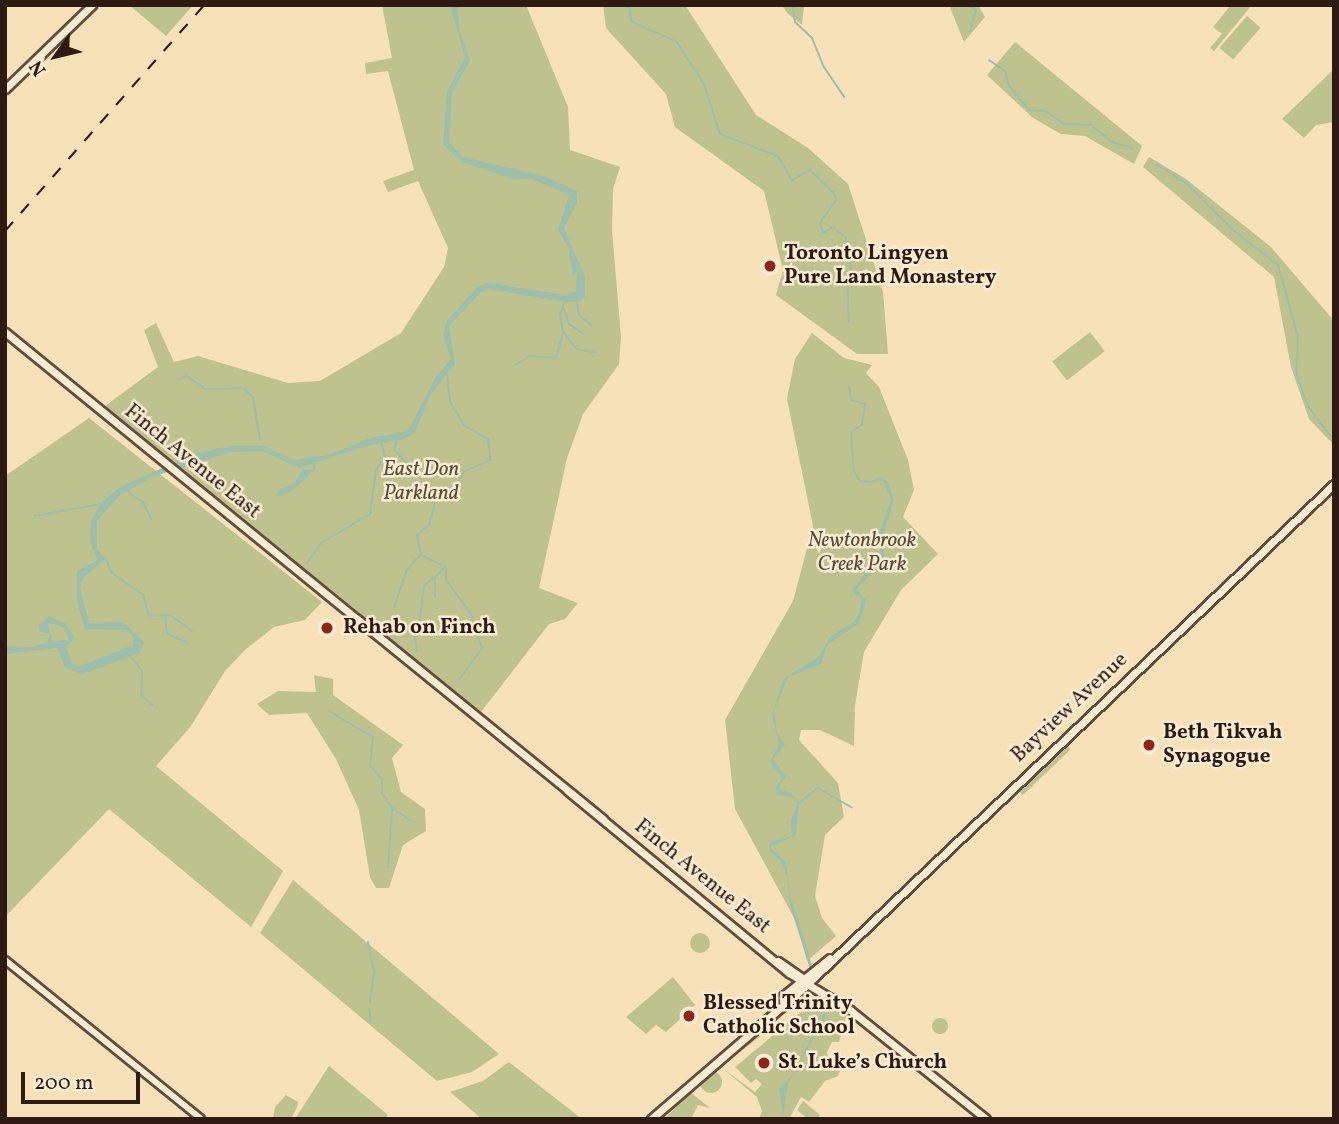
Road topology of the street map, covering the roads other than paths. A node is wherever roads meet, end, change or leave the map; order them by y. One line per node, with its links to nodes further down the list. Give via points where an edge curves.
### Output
1 (92, 5): 2 (main road)
2 (5, 89)
3 (5, 332): 6 (main road, Finch Avenue East)
4 (1332, 490): 6 (main road, Bayview Avenue)
5 (5, 960): 7 (street)
6 (805, 980): 8 (main road, Bayview Avenue); 9 (main road, Finch Avenue East, via 863,1020)
7 (201, 1119)
8 (651, 1119)
9 (986, 1119)

